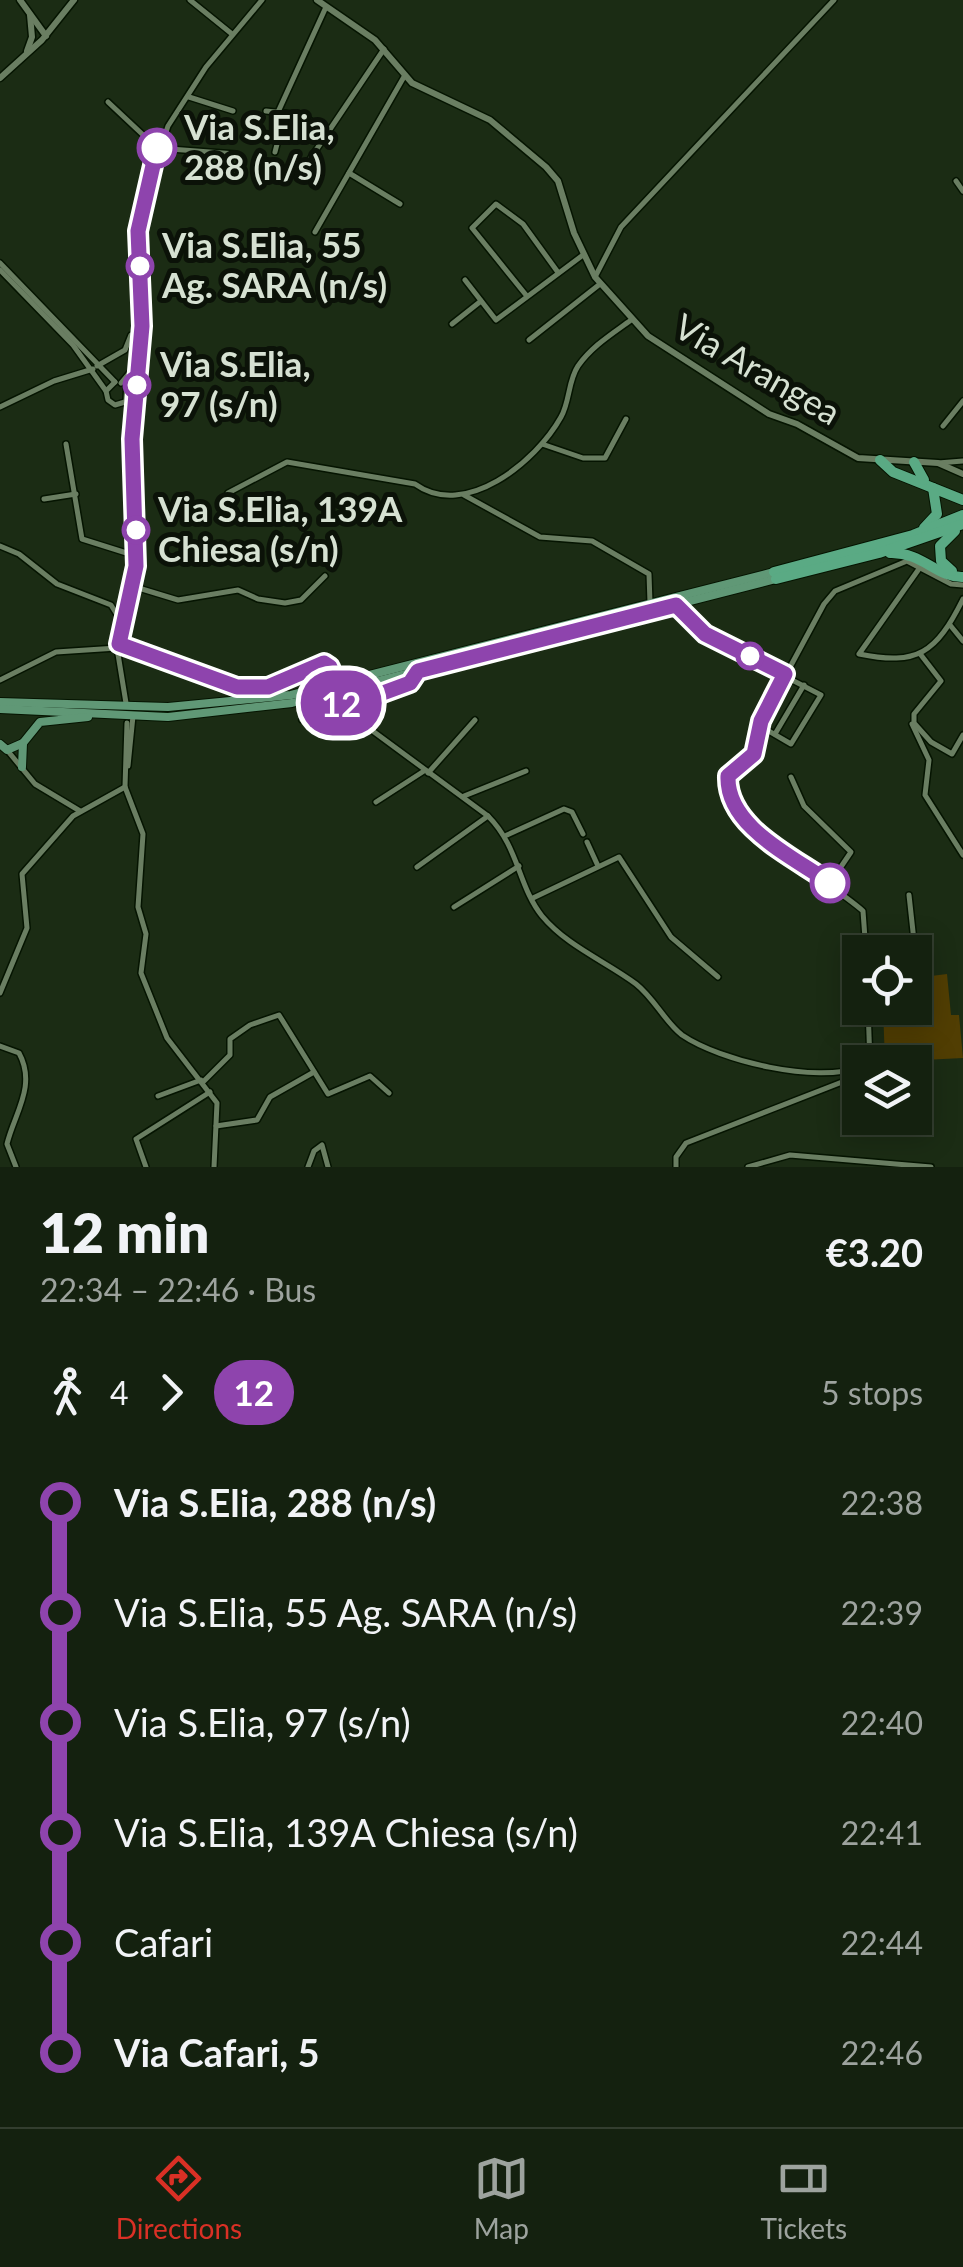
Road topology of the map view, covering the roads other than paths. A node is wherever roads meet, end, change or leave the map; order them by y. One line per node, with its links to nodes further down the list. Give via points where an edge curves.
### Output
1 (20, 0): 8 (street)
2 (74, 0): 11 (street)
3 (190, 0): 10 (street)
4 (262, 0): 10 (street)
5 (317, 0): 7 (street, Via Arangea)
6 (834, 0): 35 (street, via 621,226)
7 (326, 6): 12 (street, Via Arangea); 20 (street)
8 (30, 14): 9 (street); 11 (street)
9 (32, 27): 11 (street); 13 (street)
10 (232, 34): 16 (street)
11 (44, 38): 13 (street)
12 (384, 49): 14 (street, Via Arangea); 21 (street)
13 (25, 56): 15 (street)
14 (405, 75): 26 (street); 31 (street, Via Arangea, via 490,120 546,167 562,190)
15 (0, 78)
16 (187, 96): 18 (street); 22 (street)
17 (108, 102): 22 (street)
18 (233, 111)
19 (266, 111): 20 (street)
20 (282, 113): 21 (street, via 303,115); 23 (street)
21 (325, 132): 25 (street)
22 (157, 148): 24 (street); 40 (street, via 138,231)
23 (275, 152)
24 (236, 154)
25 (304, 168)
26 (348, 173): 29 (street); 30 (street)
27 (956, 181): 28 (street)
28 (963, 191)
29 (400, 204)
30 (315, 232)
31 (584, 255): 33 (street); 35 (street, Via Arangea)
32 (0, 266): 43 (street)
33 (556, 271): 36 (street); 36 (street, via 522,224 496,204 472,228)
34 (465, 280): 37 (street)
35 (598, 280): 38 (street, Via Arangea); 41 (street)
36 (526, 295): 37 (street, via 496,320)
37 (481, 301): 39 (street)
38 (630, 320): 53 (street, via 578,366 566,406); 54 (street, Via Arangea, via 769,414 858,458)
39 (452, 324)
40 (142, 336): 42 (street); 43 (street, via 131,335 125,350)
41 (529, 340)
42 (139, 362): 44 (street); 50 (street)
43 (95, 367): 44 (street); 45 (street); 48 (street)
44 (122, 383): 45 (street); 47 (street)
45 (106, 391): 47 (street, via 108,400)
46 (963, 400): 51 (street)
47 (122, 403): 50 (street)
48 (0, 407)
49 (626, 419): 53 (street, via 605,458)
50 (133, 420): 69 (street)
51 (943, 426)
52 (66, 444): 60 (street)
53 (542, 444): 61 (street, via 495,482)
54 (880, 460): 57 (highway, via 887,469)
55 (938, 462): 56 (street); 57 (street); 58 (street)
56 (963, 462)
57 (919, 472): 63 (highway); 66 (highway, via 938,514)
58 (963, 474)
59 (228, 493): 61 (street, via 286,462 415,484 428,493)
60 (76, 494): 62 (street); 69 (street, via 82,539)
61 (464, 494): 76 (street, via 540,537 592,541 649,574)
62 (44, 499)
63 (963, 500)
64 (963, 515): 66 (highway)
65 (963, 526): 68 (highway); 73 (highway, via 942,541 939,554)
66 (913, 535): 71 (highway)
67 (0, 546): 78 (street, via 58,584 111,604)
68 (880, 552): 71 (highway); 73 (highway, via 910,554)
69 (136, 556): 74 (street)
70 (921, 566): 73 (street, via 951,584); 82 (street, via 859,654 898,662); 84 (street, via 892,564 835,591)
71 (775, 575): 76 (main road); 77 (main road)
72 (324, 576): 74 (street, via 300,600 285,603 224,590 178,600)
73 (963, 578)
74 (132, 586): 78 (street)
75 (963, 599): 79 (street)
76 (650, 603): 89 (main road, via 291,695 168,708)
77 (676, 605): 83 (main road); 84 (street, via 705,634)
78 (121, 621): 81 (street)
79 (950, 624): 80 (street); 82 (street)
80 (963, 641)
81 (118, 646): 85 (street, via 56,652); 88 (street); 90 (street, bridge, via 246,688 268,687 320,663 330,667)
82 (922, 655): 94 (street, via 941,682)
83 (418, 671): 87 (main road); 90 (street, via 410,683)
84 (785, 674): 86 (street); 95 (street)
85 (0, 680)
86 (804, 685): 96 (street); 96 (street, via 821,695 791,744)
87 (313, 698): 90 (street, via 302,720); 92 (main road)
88 (126, 703)
89 (0, 705): 91 (main road)
90 (342, 705): 101 (street)
91 (108, 714): 92 (main road); 98 (main road, via 48,718)
92 (130, 719): 104 (street)
93 (475, 720): 101 (street)
94 (914, 723): 97 (street, via 952,754); 112 (street, via 929,760 925,795)
95 (760, 726): 96 (street); 116 (street, via 754,754 728,776 728,792 759,836)
96 (775, 735)
97 (963, 735)
98 (23, 744): 99 (main road); 100 (main road)
99 (3, 747): 100 (street)
100 (22, 766): 107 (street, via 35,784)
101 (427, 772): 105 (street); 106 (street)
102 (526, 772): 105 (street)
103 (790, 777): 116 (street, via 804,806 851,852)
104 (125, 786): 107 (street); 127 (street, via 143,834 141,972 167,1038)
105 (463, 797): 108 (street)
106 (376, 802)
107 (80, 811): 123 (street, via 22,874 27,928)
108 (488, 816): 110 (street); 115 (street)
109 (583, 834): 110 (street, via 572,812 564,810)
110 (507, 835): 113 (street)
111 (587, 842): 114 (street)
112 (962, 850)
113 (520, 865): 118 (street); 119 (street)
114 (598, 866): 118 (street); 122 (street, via 619,857 671,937)
115 (417, 867)
116 (830, 883): 120 (street, via 864,911)
117 (909, 895): 121 (street)
118 (533, 898): 126 (street, via 549,924 635,983 688,1038 763,1067)
119 (454, 907)
120 (865, 935)
121 (914, 935)
122 (718, 976)
123 (0, 993)
124 (0, 1046): 133 (street, via 24,1064 23,1108 8,1144)
125 (314, 1072): 127 (street, via 280,1015 230,1038 230,1054); 130 (street, via 328,1094 370,1076); 132 (street, via 270,1097 257,1120)
126 (842, 1072)
127 (202, 1081): 129 (street); 131 (street)
128 (842, 1082): 138 (street, via 686,1143)
129 (210, 1092): 132 (street, via 218,1106); 134 (street, via 136,1139)
130 (389, 1093)
131 (158, 1096)
132 (216, 1126): 135 (street)
133 (16, 1167)
134 (146, 1167)
135 (214, 1167)
136 (308, 1167): 137 (street, via 322,1146)
137 (328, 1167)
138 (676, 1167)
139 (748, 1167): 140 (street, via 790,1155)
140 (930, 1167)

